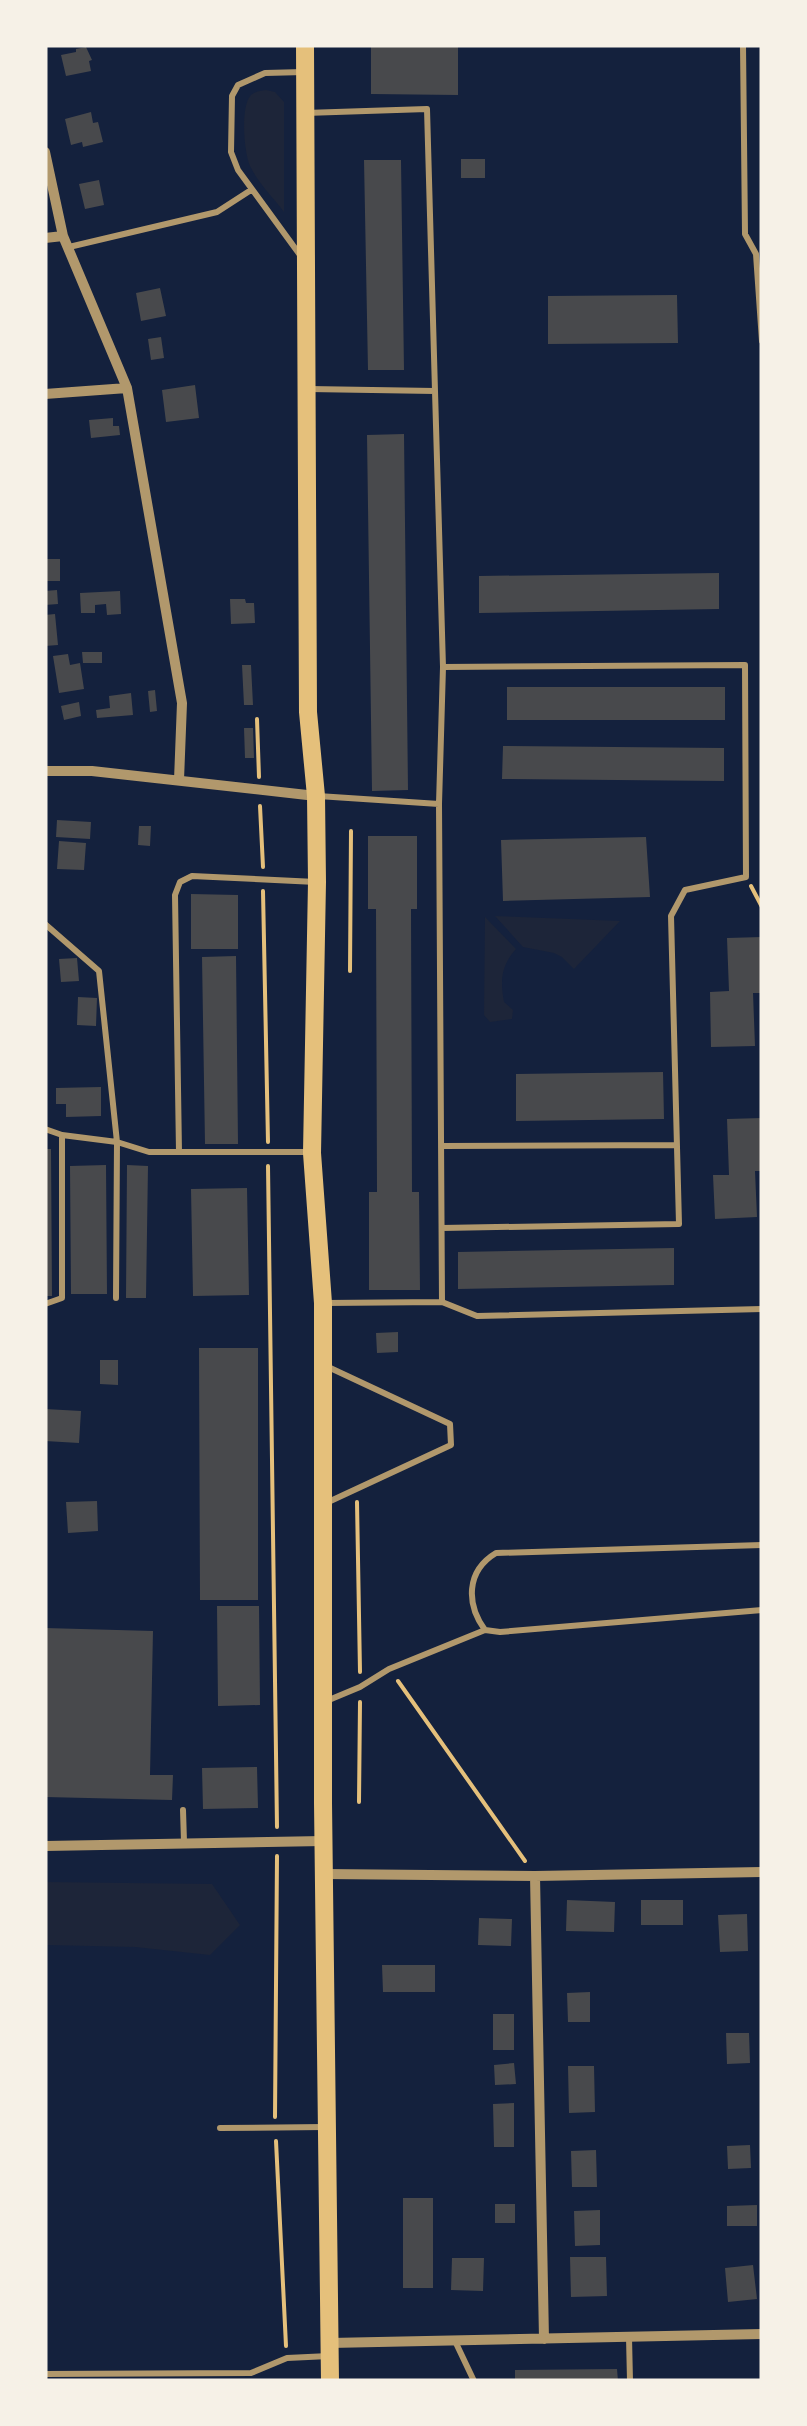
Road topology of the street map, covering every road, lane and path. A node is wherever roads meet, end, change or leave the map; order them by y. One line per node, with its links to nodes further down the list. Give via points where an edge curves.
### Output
1 (305, 45): 3 (main road)
2 (743, 45): 10 (lane, via 745,234 756,254)
3 (306, 72): 4 (main road); 6 (lane, via 264,73 238,85 232,96 231,152)
4 (305, 113): 9 (main road); 13 (lane, via 427,109)
5 (45, 152): 8 (street)
6 (252, 190): 8 (lane, via 217,212); 9 (lane, via 293,242)
7 (45, 238): 8 (street)
8 (65, 242): 11 (street)
9 (307, 275): 12 (main road)
10 (762, 341)
11 (127, 388): 14 (street); 18 (street, via 182,702)
12 (307, 390): 13 (lane); 20 (main road, via 308,712)
13 (435, 391): 15 (lane)
14 (45, 394)
15 (443, 667): 21 (lane); 23 (lane, via 744,665)
16 (257, 719): 19 (path)
17 (45, 771): 18 (street)
18 (179, 780): 19 (street)
19 (260, 790): 20 (street); 24 (path)
20 (316, 796): 21 (lane); 25 (main road)
21 (439, 804): 33 (lane)
22 (350, 831): 28 (path)
23 (746, 877): 26 (path); 32 (lane, via 685,890 671,916)
24 (263, 881): 25 (lane); 34 (lane, via 192,876 175,895); 35 (path)
25 (318, 882): 36 (main road)
26 (762, 907)
27 (45, 924): 31 (lane, via 99,971)
28 (350, 972)
29 (45, 1129): 30 (lane)
30 (62, 1135): 31 (lane); 41 (lane, via 62,1298)
31 (117, 1142): 34 (lane); 38 (lane)
32 (676, 1144): 33 (lane); 37 (lane, via 679,1224)
33 (442, 1146): 37 (lane)
34 (179, 1152): 35 (lane)
35 (268, 1152): 36 (lane); 55 (path)
36 (312, 1152): 39 (main road)
37 (442, 1228): 40 (lane)
38 (116, 1298)
39 (323, 1302): 40 (lane); 43 (main road)
40 (442, 1302): 42 (lane, via 476,1316)
41 (45, 1304)
42 (762, 1309)
43 (323, 1365): 44 (lane, via 450,1424 450,1445); 45 (main road)
44 (357, 1489): 45 (lane); 50 (path)
45 (323, 1504): 51 (main road)
46 (762, 1546): 48 (lane, via 496,1553 484,1560 471,1592)
47 (762, 1610): 48 (lane)
48 (485, 1630): 49 (lane)
49 (389, 1669): 50 (lane); 60 (path)
50 (360, 1687): 51 (lane); 52 (path)
51 (323, 1702): 54 (main road)
52 (359, 1802)
53 (183, 1810): 56 (lane)
54 (324, 1840): 55 (street); 59 (main road)
55 (277, 1842): 56 (street); 61 (path)
56 (184, 1844): 57 (street)
57 (45, 1846)
58 (762, 1872): 60 (street)
59 (324, 1874): 60 (street); 62 (main road)
60 (535, 1876): 66 (street)
61 (275, 2127): 62 (lane); 63 (lane); 69 (path)
62 (327, 2127): 68 (main road)
63 (220, 2128)
64 (762, 2334): 65 (street)
65 (629, 2337): 66 (street); 73 (lane)
66 (544, 2339): 67 (street)
67 (455, 2341): 68 (street); 72 (lane)
68 (330, 2350): 69 (lane); 71 (main road)
69 (287, 2358): 70 (lane, via 250,2373)
70 (45, 2374)
71 (330, 2381)
72 (474, 2381)
73 (630, 2381)

